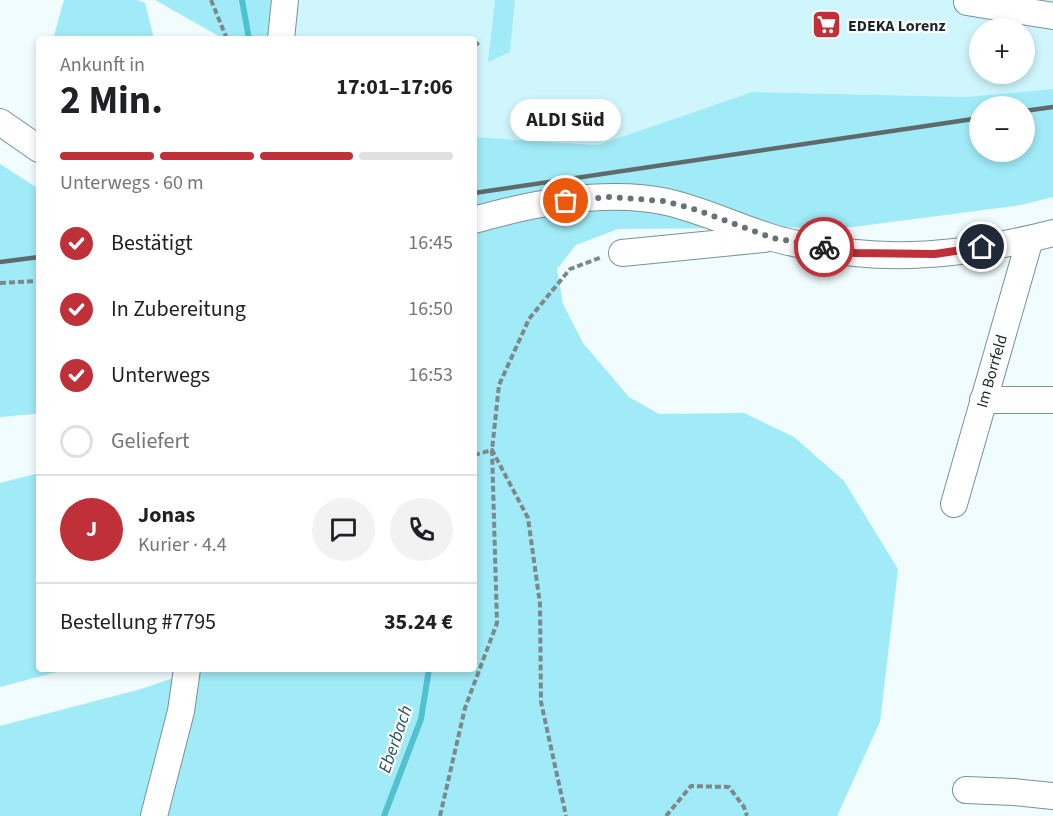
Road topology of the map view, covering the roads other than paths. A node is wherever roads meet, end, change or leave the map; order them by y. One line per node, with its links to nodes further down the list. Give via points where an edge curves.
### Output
1 (285, 0): 4 (street)
2 (968, 0): 3 (street)
3 (1053, 16)
4 (281, 36)
5 (0, 122): 6 (street)
6 (36, 147)
7 (477, 219): 9 (street, via 544,202 609,197 664,201)
8 (1041, 236): 9 (street, via 935,254 855,253); 11 (street, Im Borrfeld)
9 (773, 238): 10 (street)
10 (622, 253)
11 (983, 400): 12 (street); 13 (street, Im Borrfeld)
12 (1053, 400)
13 (954, 504)
14 (187, 672): 17 (street, via 181,711)
15 (966, 790): 16 (street)
16 (1053, 796)
17 (154, 816)

